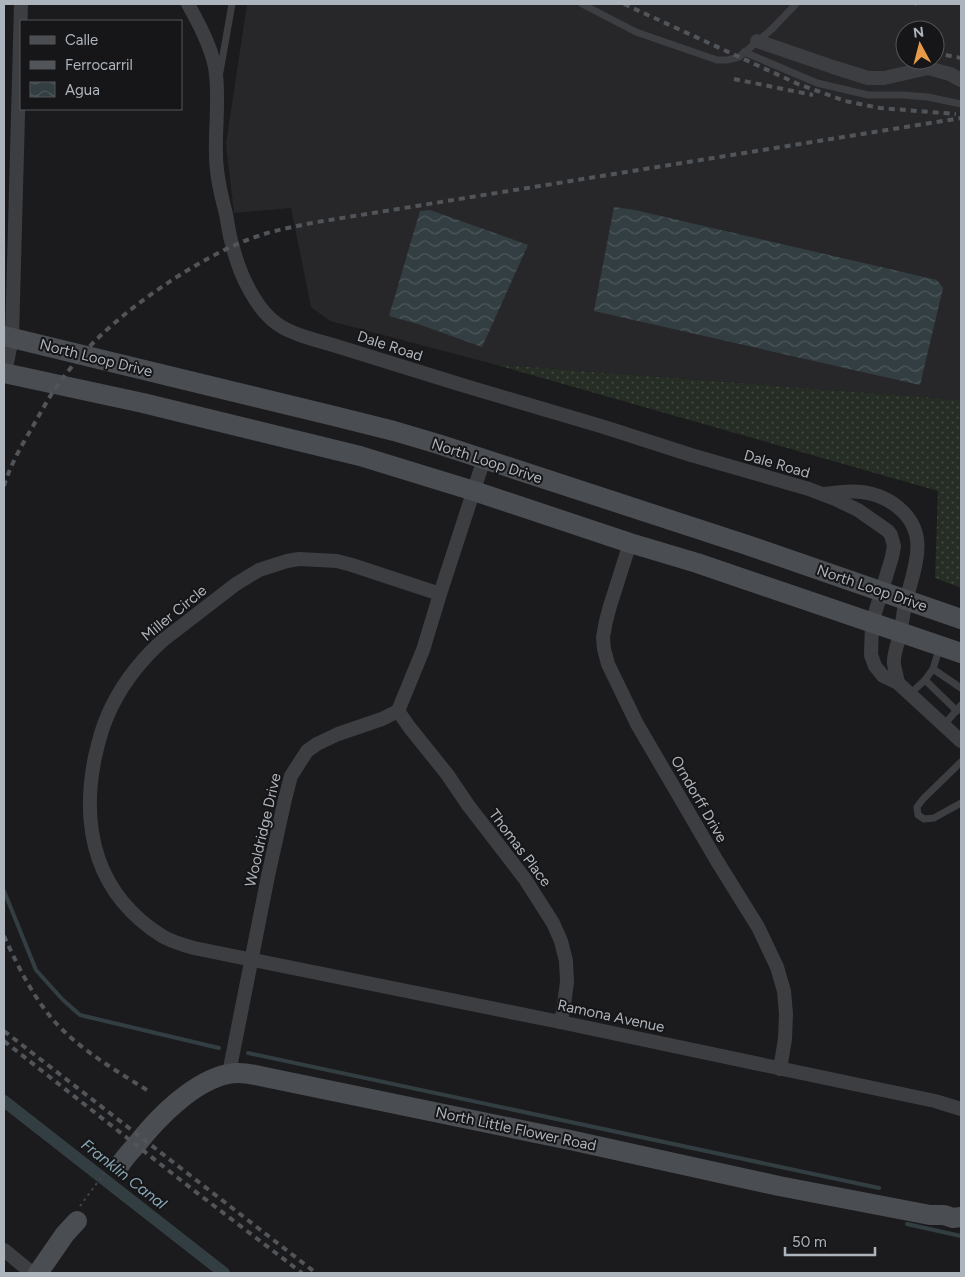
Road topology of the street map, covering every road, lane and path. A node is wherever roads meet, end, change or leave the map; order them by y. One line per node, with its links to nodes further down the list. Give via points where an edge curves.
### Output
1 (21, 4): 6 (street)
2 (188, 4): 11 (street, Dale Road, via 211,51)
3 (232, 4): 11 (lane)
4 (582, 4): 9 (lane, via 636,32 717,60 739,57)
5 (796, 4): 8 (lane)
6 (20, 20)
7 (20, 30): 13 (street)
8 (758, 41): 9 (lane); 10 (street, via 868,78 884,78 928,68)
9 (744, 52): 12 (lane, via 816,83 868,95 928,97)
10 (961, 80)
11 (217, 88): 19 (street, Dale Road, via 216,156 232,247 256,301 271,319 315,340)
12 (961, 104)
13 (8, 337): 14 (street); 15 (main road, North Loop Drive)
14 (4, 373): 16 (main road)
15 (230, 391): 16 (main road); 17 (main road, North Loop Drive, via 394,431)
16 (222, 422): 18 (main road, via 360,456)
17 (484, 459): 18 (street); 21 (main road, North Loop Drive)
18 (474, 492): 20 (main road); 22 (street)
19 (821, 494): 21 (street, Dale Road, via 858,510 891,535 894,546); 23 (street, Dale Road, via 873,494 905,513 914,528 918,545)
20 (630, 543): 25 (main road); 42 (street, Orndorff Drive, via 603,637 608,664 637,724 758,927 777,966 786,1014)
21 (881, 591): 23 (main road, North Loop Drive); 25 (street, Dale Road)
22 (440, 594): 35 (street, via 424,650); 40 (street, Miller Circle, via 337,561 299,559 259,570 236,584 152,650 128,679 107,716 91,777 90,823 103,871 116,894 134,915 163,937 194,948)
23 (906, 600): 24 (main road, North Loop Drive); 26 (street, Dale Road)
24 (961, 619)
25 (872, 623): 26 (main road); 31 (street, Dale Road, via 871,655 875,666 883,676)
26 (900, 633): 27 (main road); 31 (street, Dale Road, via 894,664)
27 (940, 646): 28 (main road); 29 (lane)
28 (961, 653)
29 (934, 669): 30 (lane); 32 (lane)
30 (925, 680): 33 (lane); 34 (lane)
31 (898, 683): 33 (street, Dale Road)
32 (961, 688)
33 (910, 694): 36 (street, Dale Road)
34 (959, 708): 36 (lane)
35 (398, 711): 40 (street, Wooldridge Drive, via 324,740 308,751 298,764 285,799); 41 (street, Thomas Place, via 524,879 553,923 566,960 567,982)
36 (944, 725): 37 (street, Dale Road)
37 (961, 741)
38 (961, 762): 39 (lane, via 923,799 917,807 918,815 924,820 934,818)
39 (961, 803)
40 (252, 959): 41 (street, Ramona Avenue); 43 (street, Wooldridge Drive)
41 (560, 1022): 42 (street, Ramona Avenue)
42 (780, 1068): 44 (street, Ramona Avenue)
43 (229, 1073): 45 (main road, North Little Flower Road, via 192,1090 172,1106); 48 (main road, North Little Flower Road, via 283,1080 779,1186 930,1215)
44 (961, 1109)
45 (113, 1168): 46 (path)
46 (90, 1193)
47 (961, 1204): 48 (main road, North Little Flower Road)
48 (953, 1216)
49 (77, 1221): 52 (main road)
50 (4, 1250): 51 (street)
51 (32, 1273)
52 (38, 1273)

